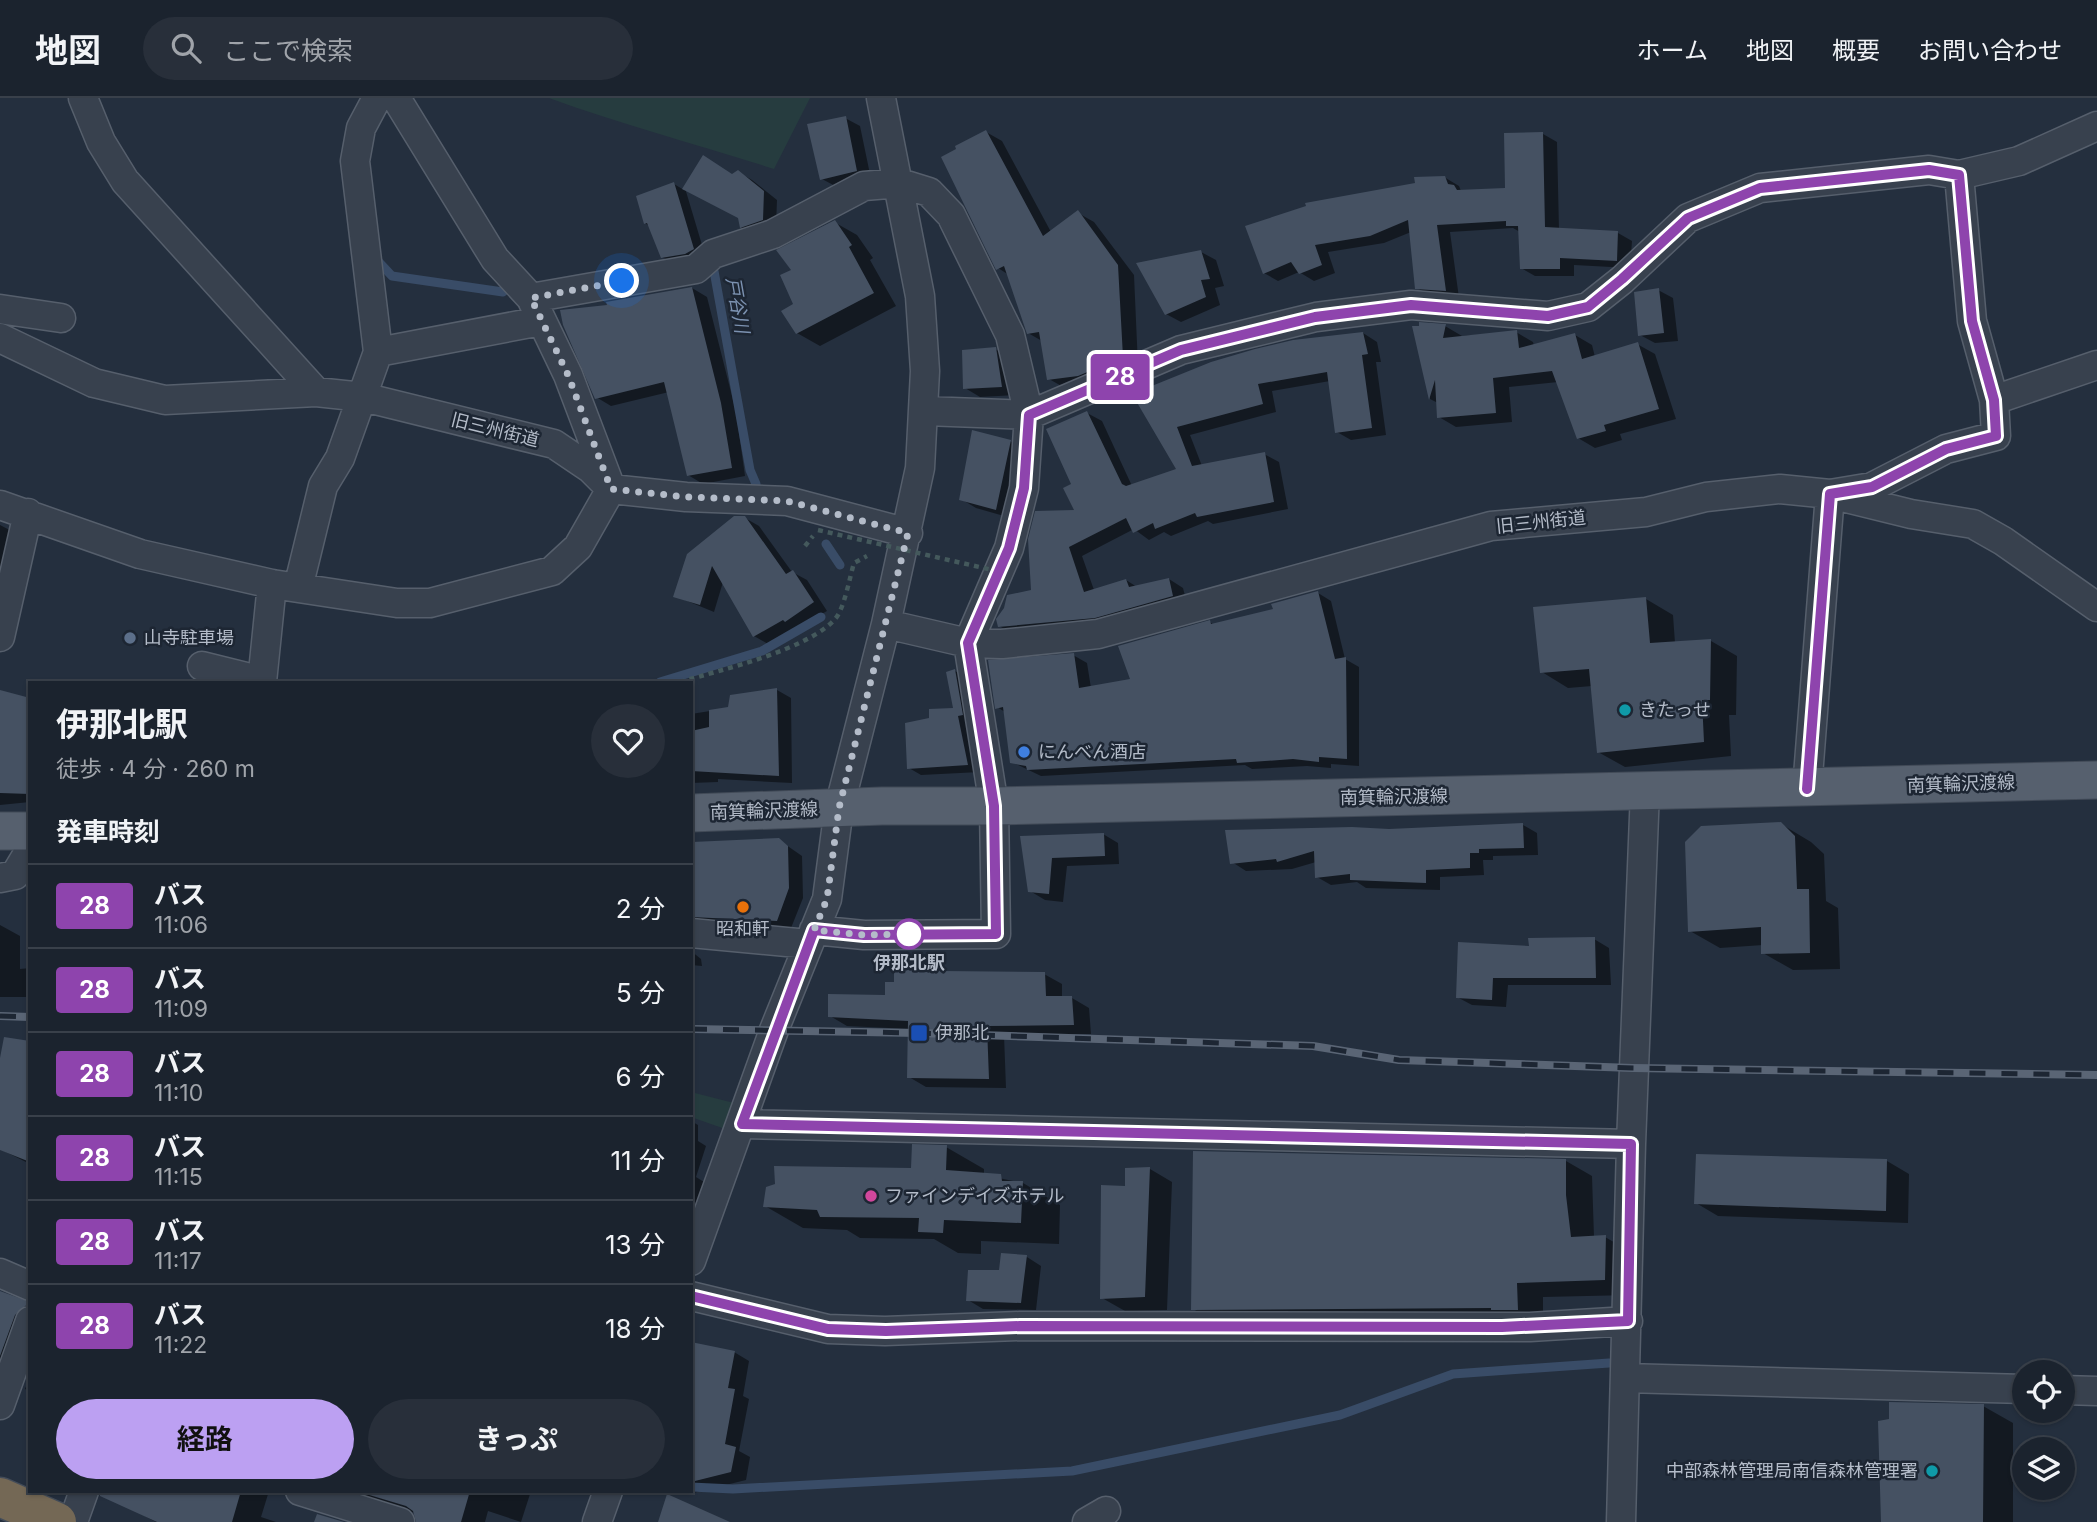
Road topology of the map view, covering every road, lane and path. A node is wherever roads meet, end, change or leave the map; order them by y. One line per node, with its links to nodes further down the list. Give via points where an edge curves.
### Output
1 (83, 98): 14 (street, via 101,142 125,181)
2 (396, 98): 9 (street, via 495,258)
3 (881, 98): 7 (street)
4 (373, 106): 12 (street, via 362,128 355,161)
5 (2097, 126): 6 (street, via 2019,161)
6 (1959, 175): 16 (street, via 1972,321); 18 (street, via 1929,170 1760,188 1688,218 1588,307 1548,316 1411,305 1315,317 1181,350)
7 (900, 183): 9 (street, via 864,186 773,234 704,262); 17 (street, via 920,296); 18 (street, via 929,192 951,215 1010,335)
8 (0, 309): 10 (street)
9 (536, 310): 12 (street); 19 (street, via 568,375)
10 (61, 318)
11 (0, 338): 14 (street, 旧三州街道, via 94,383 165,400)
12 (378, 352): 15 (street)
13 (2097, 365): 16 (street)
14 (316, 392): 15 (street, 旧三州街道)
15 (363, 397): 19 (street, 旧三州街道, via 554,444); 27 (street)
16 (1994, 400): 20 (street, via 1996,436 1946,449 1872,487)
17 (925, 411): 18 (street); 24 (street)
18 (1029, 415): 26 (street, via 1024,488)
19 (611, 489): 24 (street, via 787,501); 27 (street, via 578,547 552,570 531,577 429,603 397,603)
20 (1830, 494): 28 (street, 旧三州街道, via 1973,524); 31 (street, 旧三州街道, via 1780,489 1706,497 1646,512 1491,526 1098,634); 37 (street)
21 (0, 505): 22 (street)
22 (28, 513): 27 (street, via 140,554); 30 (street)
23 (818, 530): 26 (path, bridge)
24 (908, 533): 29 (street)
25 (867, 556): 35 (path, via 854,563 837,618 819,632 769,655)
26 (1001, 572): 31 (street)
27 (285, 586): 34 (street)
28 (2097, 607)
29 (886, 624): 31 (street, 旧三州街道); 40 (street)
30 (0, 637)
31 (968, 643): 39 (street)
32 (202, 666): 33 (street)
33 (258, 681)
34 (262, 681)
35 (683, 681)
36 (2097, 780): 37 (main road, 南箕輪沢渡線)
37 (1807, 789): 38 (main road, 南箕輪沢渡線)
38 (1645, 791): 39 (main road, 南箕輪沢渡線); 49 (street)
39 (994, 806): 40 (main road, 南箕輪沢渡線); 47 (street, via 996,934)
40 (839, 808): 41 (main road, 南箕輪沢渡線); 47 (street, via 827,899)
41 (693, 813)
42 (0, 831): 43 (main road)
43 (28, 831)
44 (28, 853): 45 (street, via 15,875)
45 (0, 878)
46 (693, 933): 47 (street)
47 (811, 937): 48 (street)
48 (742, 1124): 49 (street); 50 (street)
49 (1631, 1144): 54 (street)
50 (693, 1252)
51 (0, 1273): 52 (street)
52 (28, 1285)
53 (693, 1296): 54 (street, via 828,1329 851,1330 1502,1327)
54 (1628, 1321): 56 (street)
55 (28, 1327): 60 (street)
56 (1625, 1378): 57 (street); 69 (street)
57 (2012, 1389)
58 (2075, 1390): 59 (street)
59 (2097, 1391)
60 (0, 1405)
61 (83, 1493): 66 (street)
62 (306, 1493): 67 (street)
63 (607, 1493): 68 (street)
64 (0, 1497): 65 (highway)
65 (57, 1522)
66 (73, 1522)
67 (400, 1522)
68 (597, 1522)
69 (1621, 1522)

